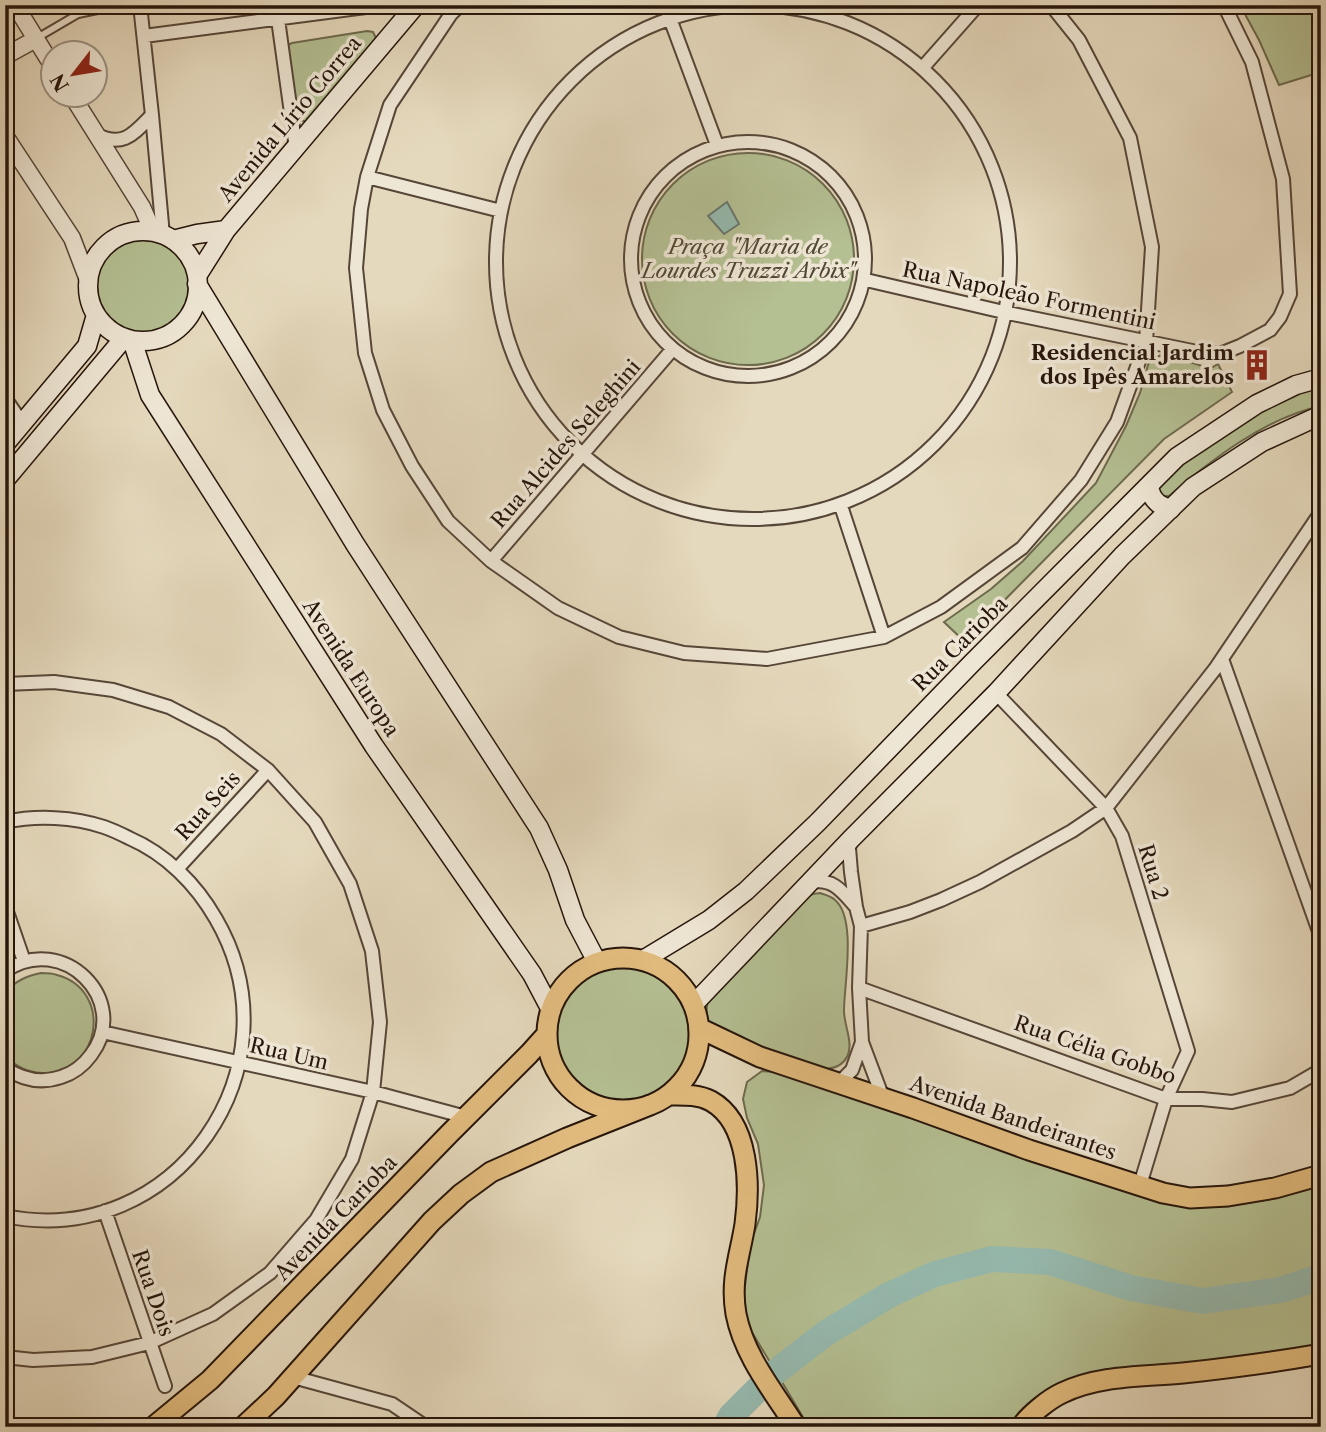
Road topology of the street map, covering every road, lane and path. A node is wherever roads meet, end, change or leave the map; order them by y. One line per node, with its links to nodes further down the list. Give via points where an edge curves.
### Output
1 (15, 5): 14 (street)
2 (122, 5): 14 (lane, via 78,15)
3 (140, 5): 13 (street)
4 (382, 5): 11 (street)
5 (416, 5): 23 (main road, Avenida Lírio Correa)
6 (460, 5): 24 (street, via 390,105)
7 (664, 5): 12 (street)
8 (978, 5): 17 (street)
9 (1051, 5): 34 (street, via 1079,40 1130,138 1152,247)
10 (1224, 5): 34 (street, Rua Napoleão Formentini, via 1252,62 1283,179 1290,293 1270,330 1220,354)
11 (276, 12): 13 (street); 23 (street)
12 (670, 20): 17 (street, via 733,7 796,10 856,28); 22 (street); 25 (street, via 606,52 552,101 514,163)
13 (144, 37): 19 (street)
14 (36, 38): 15 (street); 16 (street)
15 (38, 41)
16 (5, 56)
17 (925, 65): 31 (street, via 963,113 999,177 1015,249)
18 (79, 108): 20 (street)
19 (152, 115): 20 (street, via 127,138 109,141); 27 (street)
20 (95, 134): 27 (street)
21 (5, 136): 30 (street, via 72,238)
22 (717, 145): 29 (street, via 761,142 797,152 828,173 851,203 864,238); 35 (street, via 690,156 662,178 641,209 631,244 632,280 645,314)
23 (296, 149): 26 (main road, Avenida Lírio Correa)
24 (367, 177): 25 (street); 47 (street, via 356,268 365,353 383,410 448,521)
25 (500, 211): 41 (street, via 494,233 496,316 529,388)
26 (226, 230): 27 (main road, Avenida Lírio Correa); 28 (main road, Avenida Lírio Correa)
27 (163, 236): 28 (main road, via 184,250); 30 (main road, via 135,232 118,237 103,248)
28 (197, 280): 33 (main road, via 190,316 178,328 148,341); 64 (main road, via 355,544 539,828 575,920)
29 (866, 280): 31 (street, Rua Napoleão Formentini); 35 (street, via 854,311 833,341 804,363 769,375 732,376)
30 (88, 281): 32 (main road)
31 (1008, 313): 34 (street, Rua Napoleão Formentini); 44 (street, via 972,397 918,460)
32 (96, 315): 33 (main road, via 108,329); 39 (main road, via 87,346)
33 (128, 339): 42 (main road); 68 (main road, Avenida Europa, via 150,395 374,746 532,974)
34 (1146, 342): 48 (street, via 1117,422 1081,480 1022,548 942,607)
35 (671, 351): 41 (street, Rua Alcides Seleghini)
36 (1321, 378): 43 (main road, Rua Carioba, via 1247,410 1177,457)
37 (5, 398): 39 (street)
38 (1318, 417): 45 (main road, via 1262,442 1193,487)
39 (22, 424): 40 (main road)
40 (5, 444)
41 (583, 454): 44 (street, via 639,492 702,519 773,518); 47 (street, Rua Alcides Seleghini)
42 (5, 480)
43 (1149, 486): 45 (main road, via 1153,499); 62 (main road, Rua Carioba, via 746,891 709,920)
44 (841, 506): 48 (street)
45 (1171, 509): 51 (main road)
46 (1321, 512): 49 (street)
47 (491, 561): 48 (street, via 558,608 619,637 684,653 767,659)
48 (884, 637)
49 (1222, 659): 53 (street); 61 (street)
50 (5, 684): 52 (street, via 54,682 113,690 169,707 221,734)
51 (996, 693): 53 (street, Rua 2); 55 (main road)
52 (268, 769): 56 (street, Rua Seis); 77 (street, via 315,822 350,884 361,917 372,951 380,1021)
53 (1105, 808): 60 (street, via 970,886 910,912); 80 (street, Rua 2, via 1122,836 1188,1051)
54 (5, 822): 56 (street, via 62,818 104,827 143,844)
55 (851, 839): 57 (main road); 59 (street)
56 (177, 869): 73 (street, via 206,901 234,958 245,1020)
57 (811, 882): 59 (street, via 838,886); 67 (main road)
58 (5, 906): 63 (street)
59 (856, 907): 60 (street)
60 (861, 926): 66 (street)
61 (1321, 937)
62 (643, 960): 64 (main road, via 620,957); 67 (main road, via 664,970)
63 (24, 961): 65 (street); 70 (street, via 59,961 76,969 98,996)
64 (597, 962): 68 (main road, via 577,972 561,989)
65 (5, 971)
66 (859, 988): 72 (street); 80 (street, Rua Célia Gobbo)
67 (693, 1004): 69 (main road)
68 (551, 1010): 71 (main road)
69 (699, 1028): 76 (main road, Avenida Bandeirantes, via 760,1057); 78 (main road, via 692,1065)
70 (102, 1032): 73 (street, Rua Um); 74 (street, via 85,1064 69,1075 33,1081)
71 (547, 1034): 81 (main road, via 551,1058 562,1079 580,1096 602,1107 626,1110); 82 (main road, Avenida Carioba)
72 (862, 1042): 76 (street, via 852,1070); 79 (street)
73 (240, 1063): 77 (street, Rua Um); 85 (street, via 214,1128 192,1155 147,1192)
74 (5, 1068)
75 (1321, 1070): 80 (street, Rua Célia Gobbo, via 1290,1088 1232,1102)
76 (839, 1083): 79 (main road, Avenida Bandeirantes)
77 (373, 1092): 82 (street, Rua Um); 87 (street, via 352,1159 316,1220 270,1273 213,1314)
78 (669, 1095): 81 (main road); 96 (main road, via 710,1100 738,1134 747,1202 736,1267 736,1311 748,1349)
79 (883, 1098): 84 (main road, Avenida Bandeirantes)
80 (1166, 1099): 84 (street, Rua 2)
81 (650, 1105): 90 (main road, via 491,1172 461,1194)
82 (466, 1117): 93 (main road, Avenida Carioba, via 217,1374)
83 (1321, 1175): 84 (main road, Avenida Bandeirantes, via 1275,1188 1203,1198)
84 (1140, 1185)
85 (105, 1211): 86 (street, via 64,1220); 87 (street, Rua Dois)
86 (5, 1216)
87 (149, 1343): 89 (street, via 92,1357); 91 (street, Rua Dois)
88 (1321, 1354): 92 (main road, via 1103,1379 1060,1393)
89 (5, 1357)
90 (293, 1377): 94 (main road); 95 (street, via 392,1404)
91 (165, 1386)
92 (1021, 1424)
93 (153, 1427)
94 (243, 1427)
95 (426, 1427)
96 (796, 1427)

